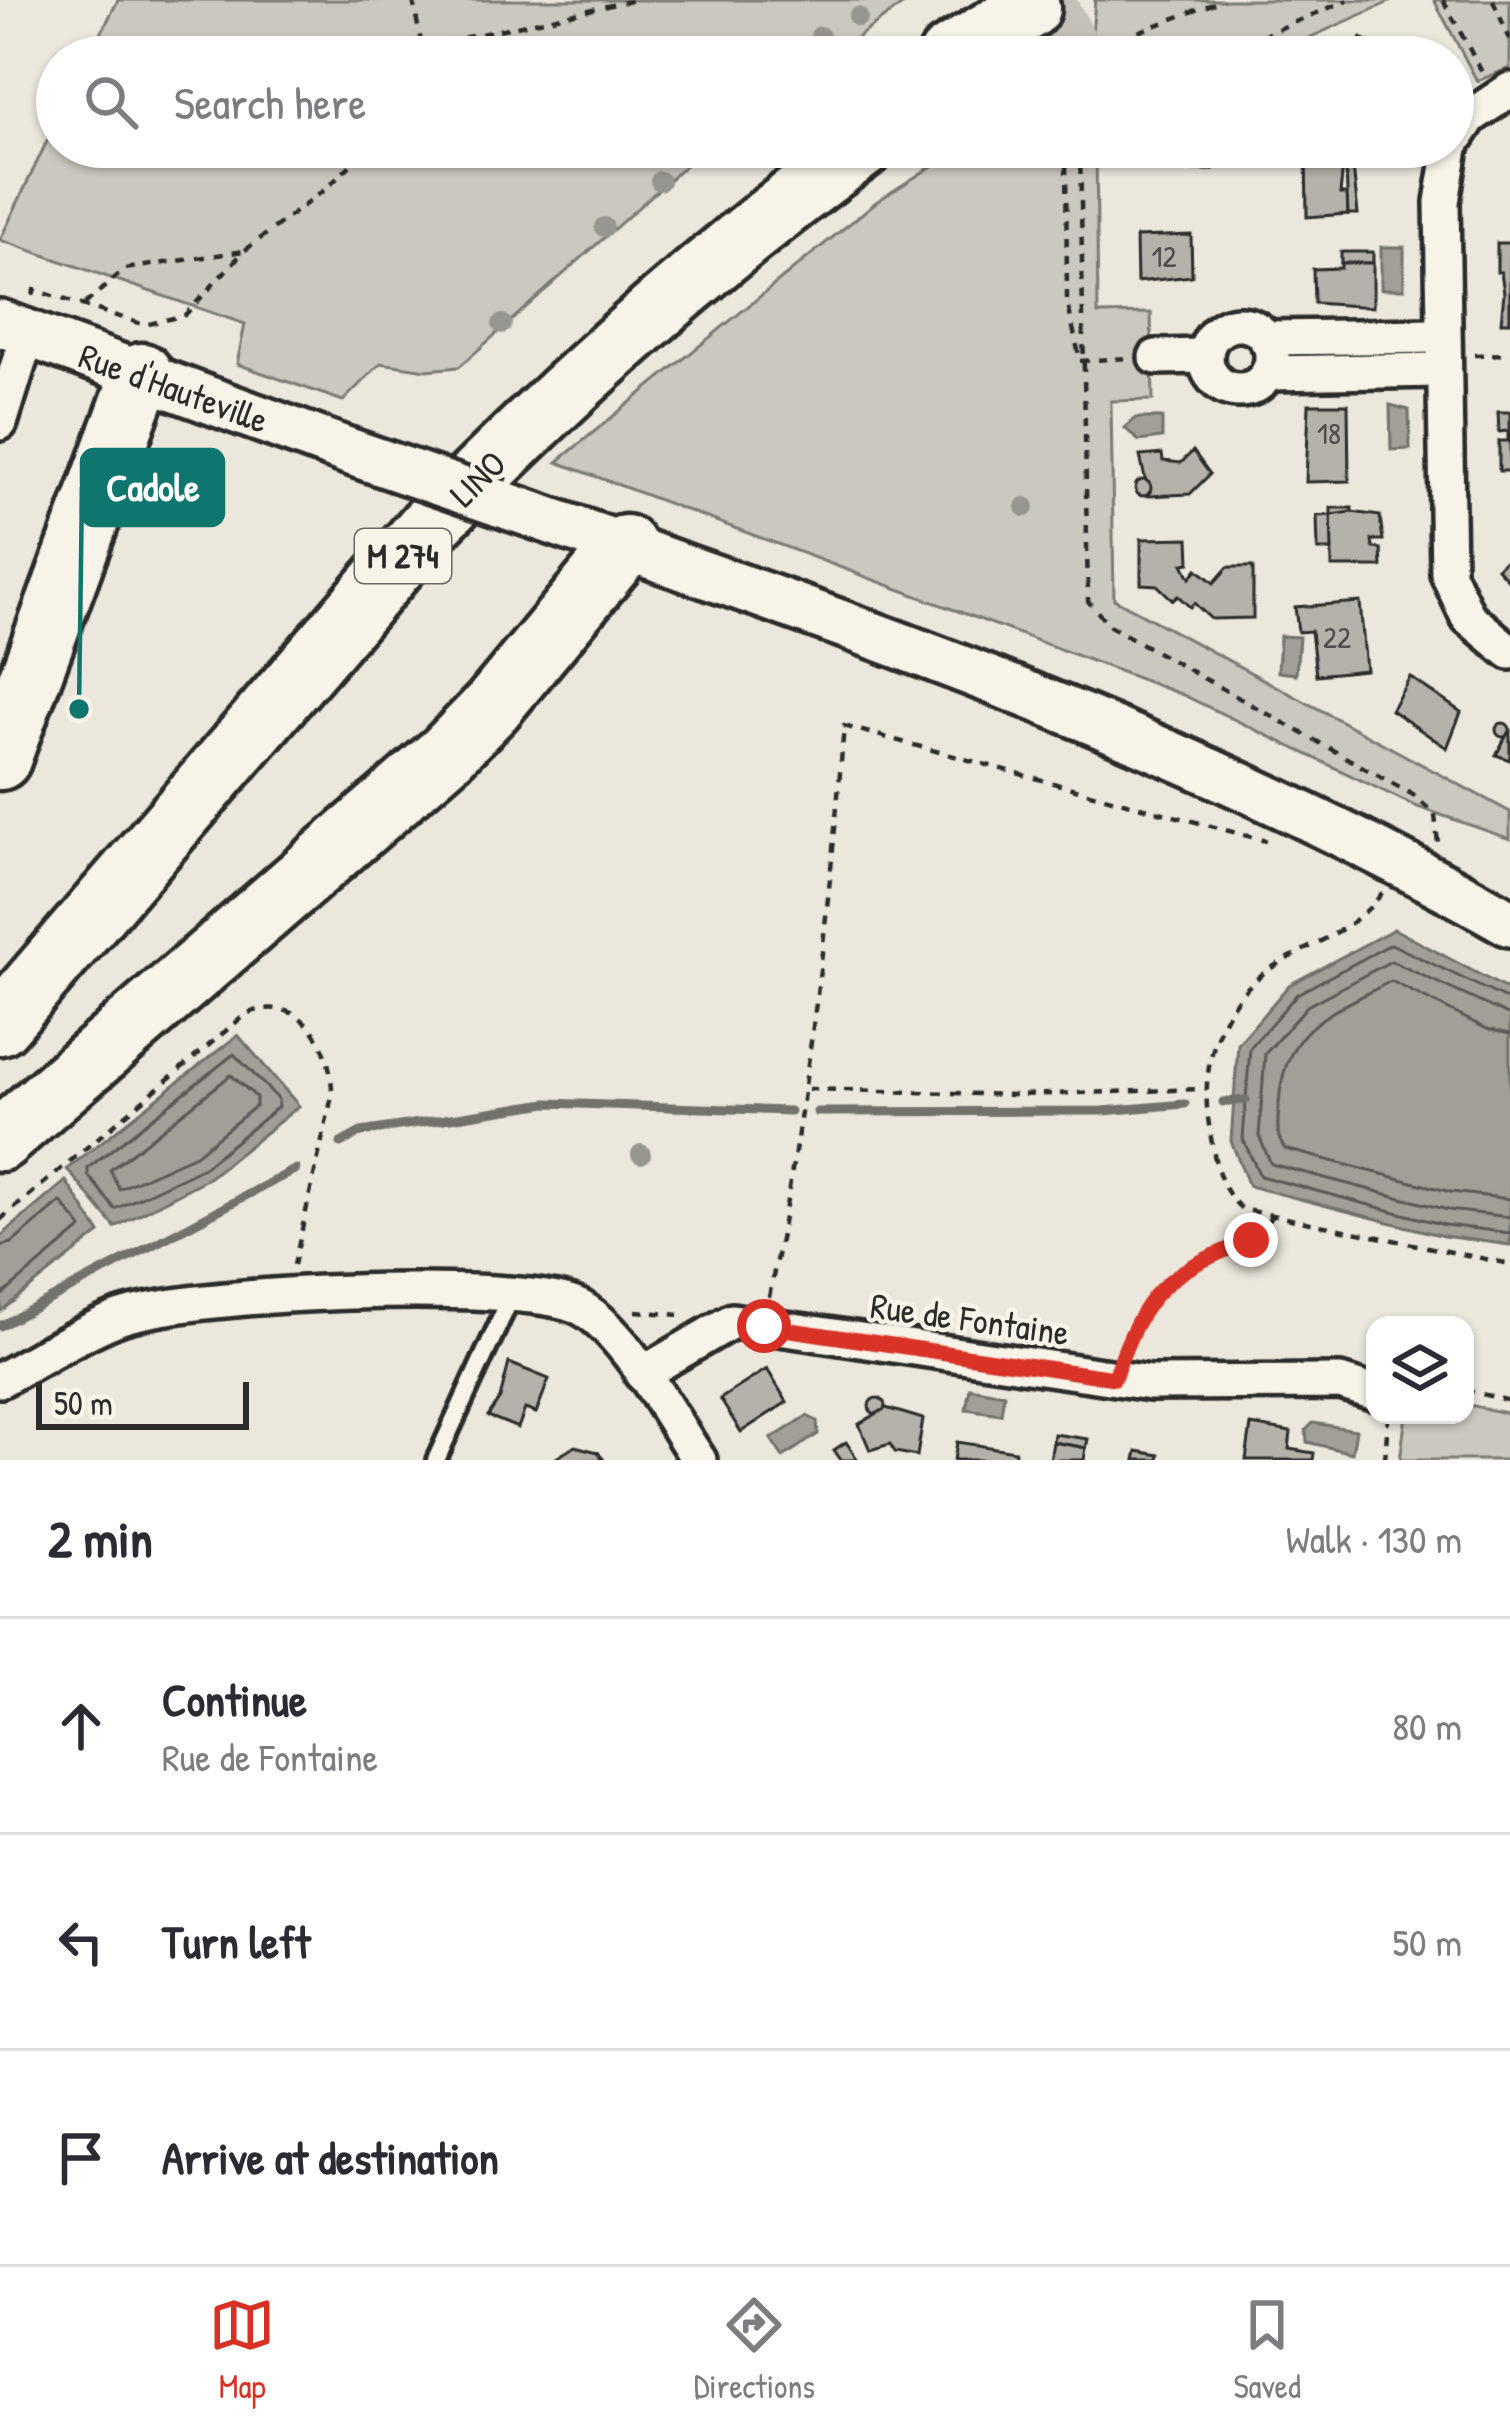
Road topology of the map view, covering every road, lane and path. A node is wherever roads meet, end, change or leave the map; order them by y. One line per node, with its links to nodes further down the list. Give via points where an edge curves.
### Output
1 (413, 0): 8 (path)
2 (634, 0): 9 (path)
3 (1223, 0): 7 (path)
4 (1348, 0): 11 (path)
5 (1443, 0): 12 (path)
6 (1493, 0): 13 (path)
7 (1206, 3): 10 (path)
8 (420, 36)
9 (472, 36)
10 (1128, 36)
11 (1261, 36)
12 (1466, 36)
13 (1510, 40)
14 (1474, 48): 15 (path)
15 (1503, 93): 16 (street)
16 (1474, 114)
17 (347, 168): 23 (path)
18 (789, 168): 41 (highway, LINO / M 274, via 663,266 482,431 336,587)
19 (835, 168): 42 (highway, LINO / M 274, via 693,276 496,457)
20 (1066, 168): 30 (path, via 1067,301)
21 (1080, 168): 30 (path)
22 (1444, 168): 26 (street)
23 (244, 251): 24 (path, via 125,269); 24 (path, via 184,315 146,325)
24 (83, 305): 25 (path, via 34,290)
25 (14, 328): 33 (street, Rue d'Hauteville); 34 (street)
26 (1441, 336): 27 (street); 31 (street)
27 (1265, 338): 28 (street, via 1253,327 1232,326 1214,337); 32 (street)
28 (1206, 356): 29 (street); 32 (street, via 1213,377 1231,389 1252,388)
29 (1156, 357): 30 (path)
30 (1080, 361): 39 (path, via 1086,587 1098,616 1415,796 1436,815 1439,834 1434,854)
31 (1442, 370): 32 (street); 36 (street, via 1448,574 1468,617)
32 (1268, 373)
33 (142, 374): 35 (street, Rue d'Hauteville, bridge); 37 (highway)
34 (0, 423)
35 (625, 546): 39 (street, Rue d'Hauteville, via 1132,738); 45 (highway, via 447,753)
36 (1510, 652)
37 (0, 760)
38 (1279, 844): 43 (path, via 844,726)
39 (1413, 868): 40 (street, Rue d'Hauteville); 44 (path, via 1346,927 1272,967 1243,993 1218,1035)
40 (1510, 923)
41 (0, 980)
42 (0, 1024)
43 (808, 1089): 44 (path, via 1018,1096); 52 (path)
44 (1203, 1089): 46 (path, via 1221,1183 1241,1209)
45 (0, 1140)
46 (1272, 1216): 48 (path); 54 (path, via 1251,1240 1185,1265 1162,1286 1142,1310)
47 (0, 1220): 49 (path, via 246,1014 283,1010 312,1024 332,1070)
48 (1510, 1264)
49 (288, 1294): 50 (street); 55 (street, via 167,1305 114,1319)
50 (511, 1297): 51 (street); 60 (lane)
51 (574, 1305): 52 (path); 53 (street, via 602,1323)
52 (748, 1324): 53 (street); 54 (street, Rue de Fontaine)
53 (642, 1374): 61 (street)
54 (1114, 1378): 57 (street, Rue de Fontaine, via 1196,1387 1340,1382)
55 (0, 1380)
56 (1474, 1392): 58 (path)
57 (1366, 1396)
58 (1510, 1400)
59 (1382, 1424): 62 (path)
60 (436, 1460)
61 (699, 1460)
62 (1385, 1460)

